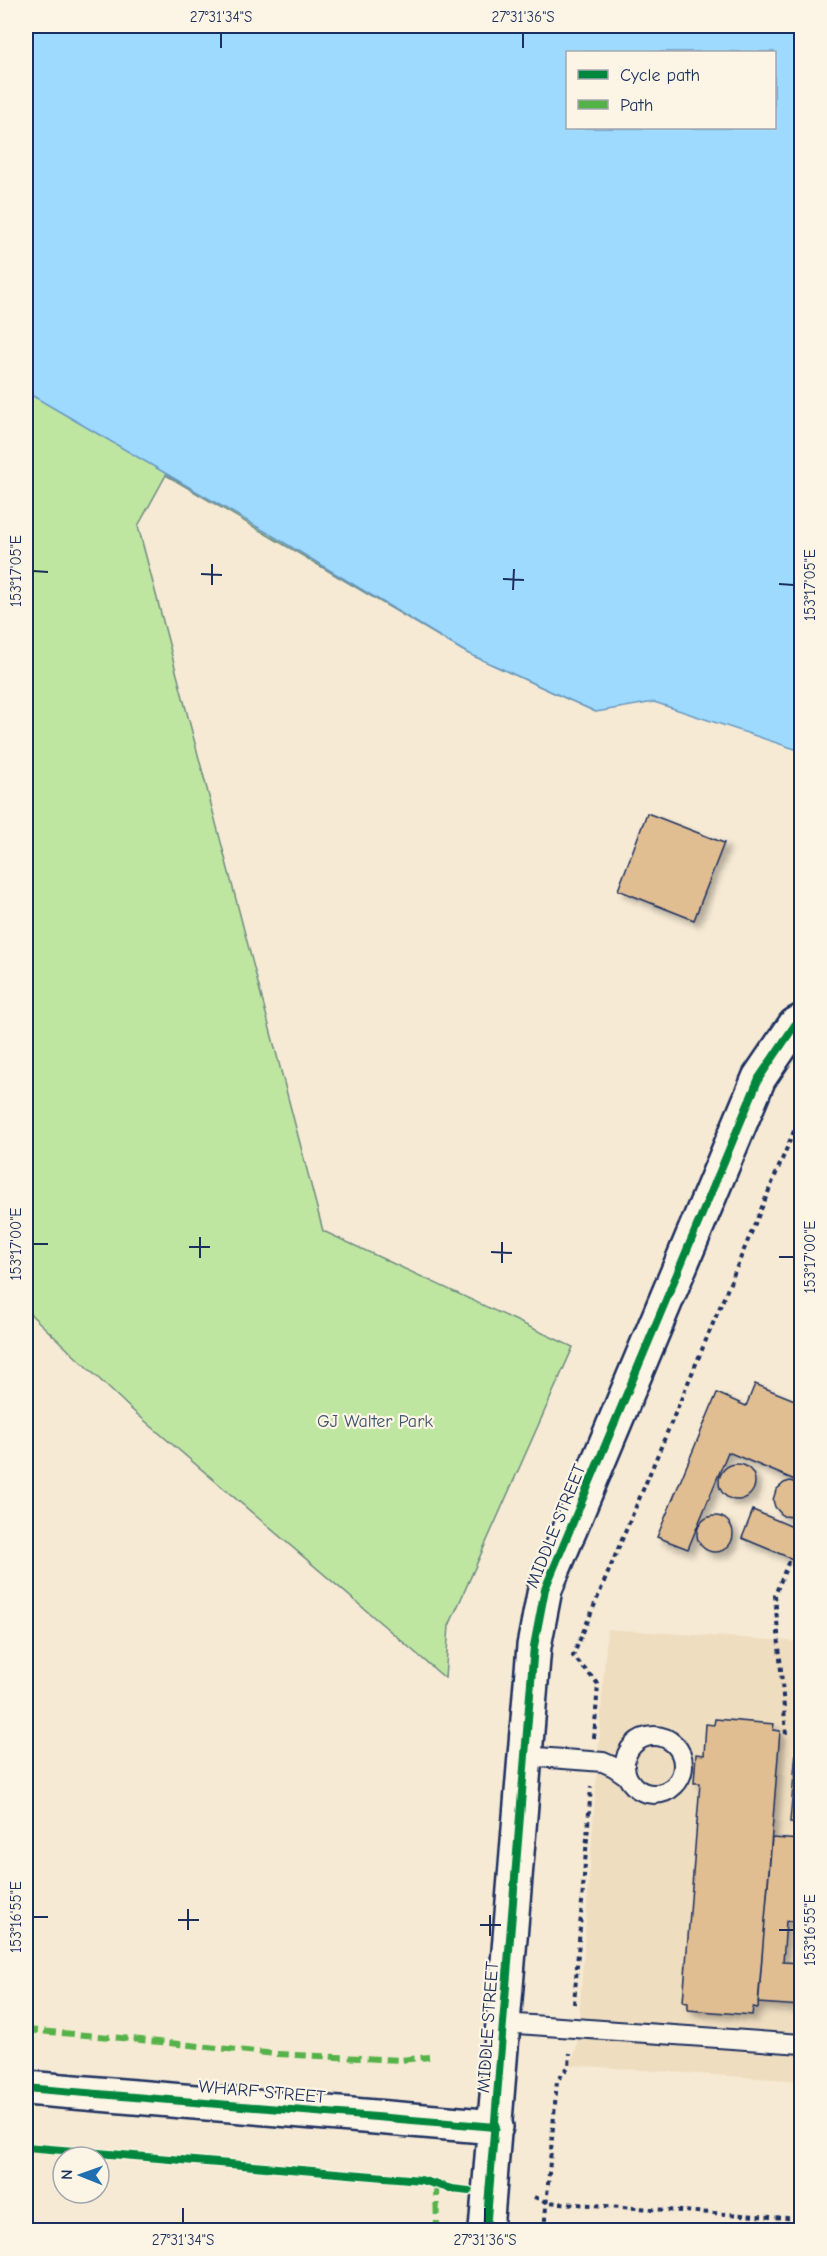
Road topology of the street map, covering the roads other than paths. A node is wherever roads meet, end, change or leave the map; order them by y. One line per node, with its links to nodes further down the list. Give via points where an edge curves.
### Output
1 (801, 1021): 3 (street, MIDDLE STREET, via 759,1078 545,1588 534,1646)
2 (630, 1748): 4 (lane, via 613,1759); 5 (lane, via 626,1757); 5 (lane, via 646,1737 666,1738 680,1751 683,1771 674,1787 657,1795 639,1791)
3 (524, 1756): 4 (lane); 6 (street, MIDDLE STREET)
4 (598, 1762): 5 (lane)
5 (627, 1776)
6 (503, 2023): 7 (lane); 9 (street, MIDDLE STREET)
7 (801, 2044)
8 (26, 2088): 9 (street, WHARF STREET)
9 (496, 2127): 10 (street, MIDDLE STREET)
10 (486, 2230)

